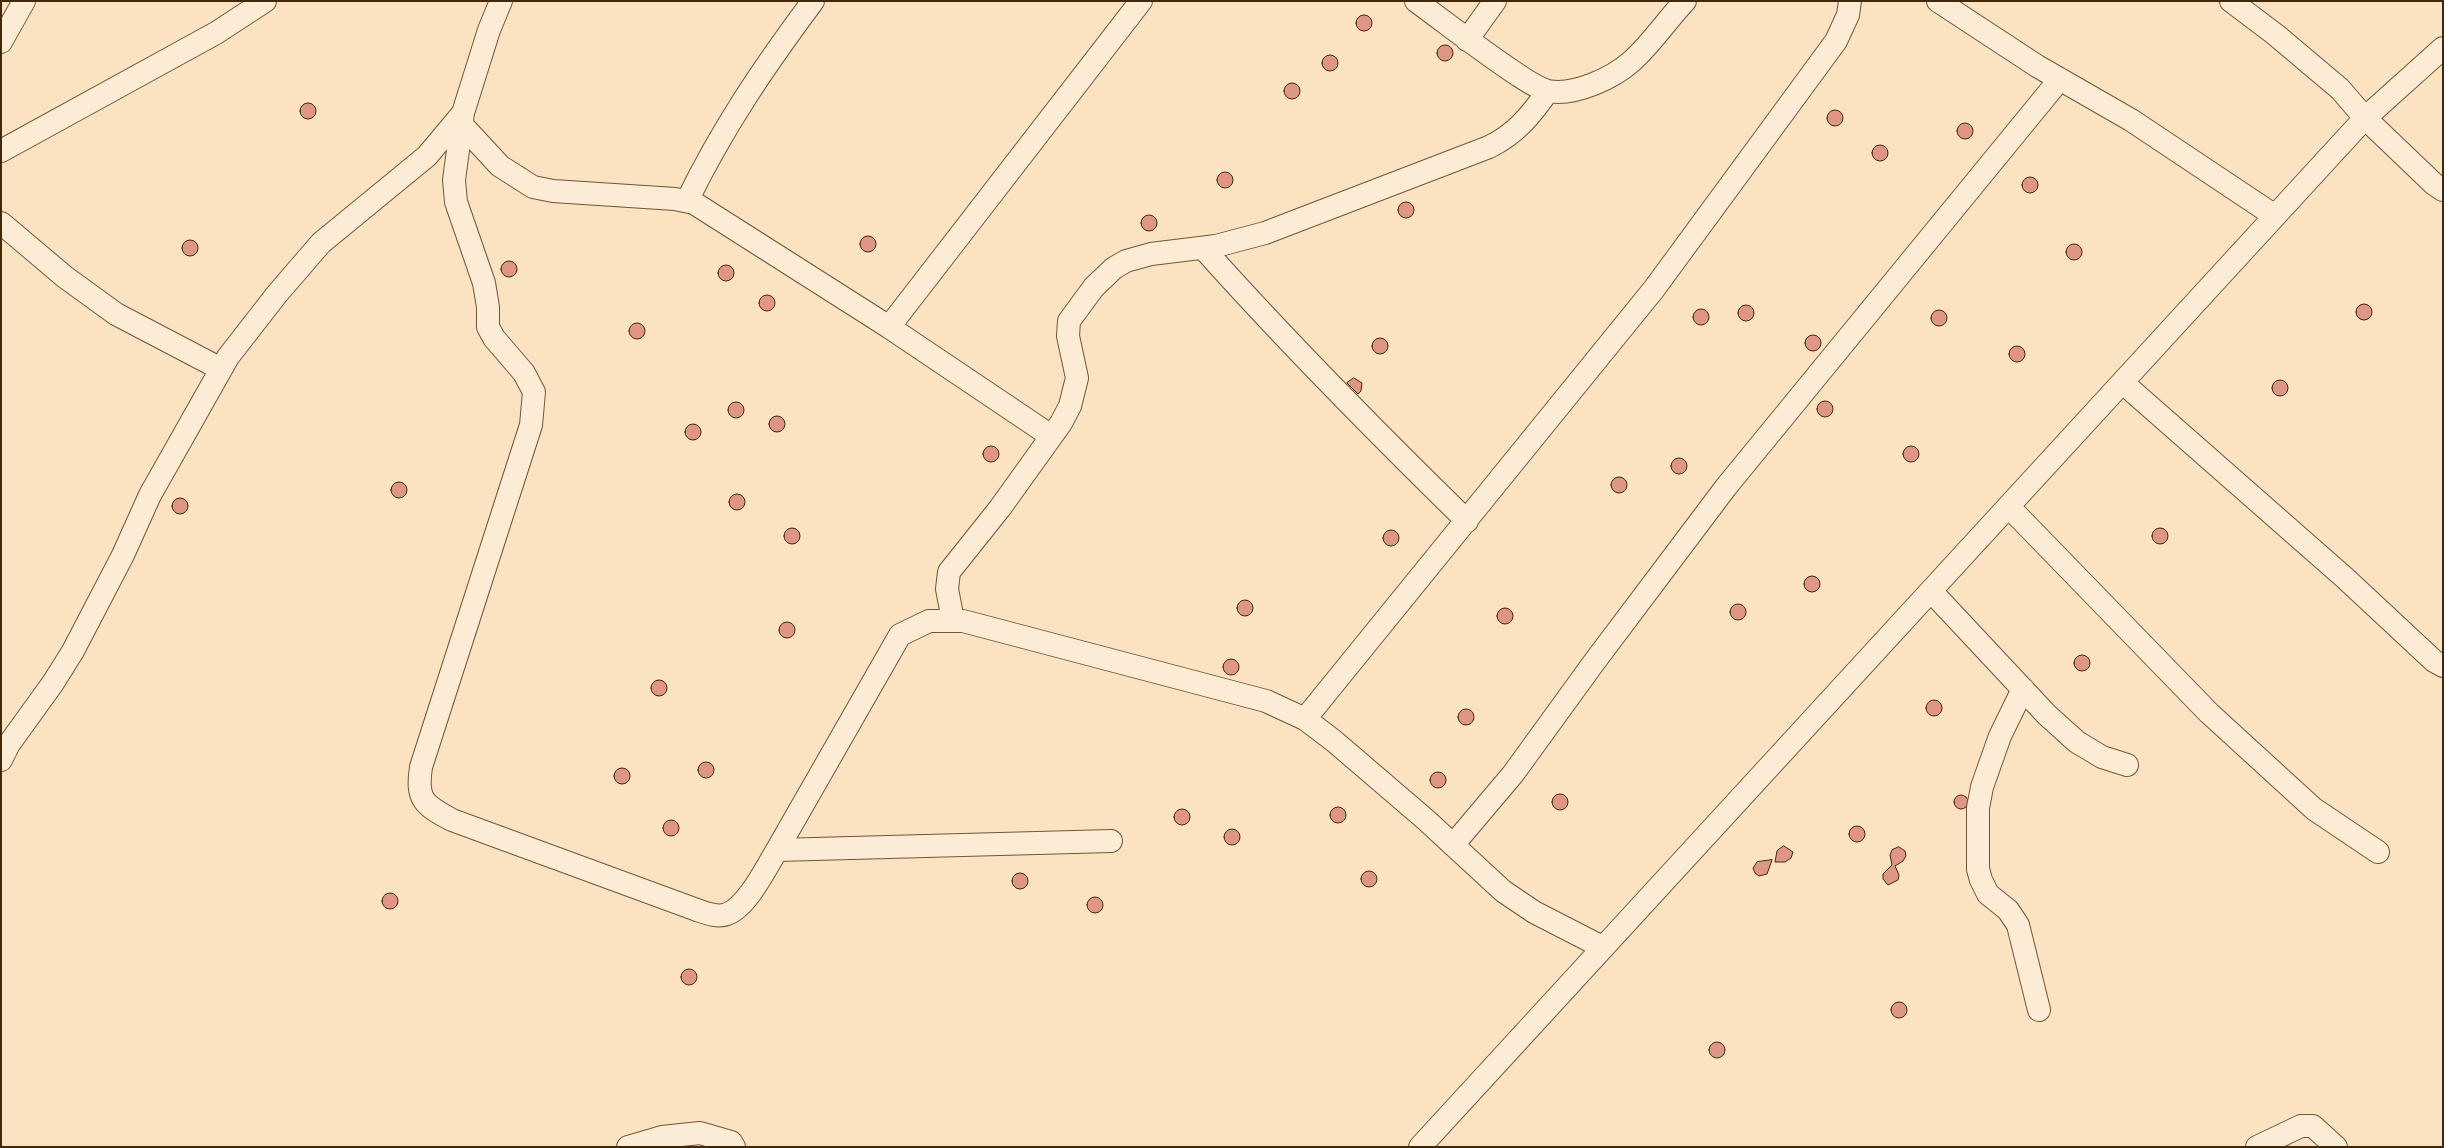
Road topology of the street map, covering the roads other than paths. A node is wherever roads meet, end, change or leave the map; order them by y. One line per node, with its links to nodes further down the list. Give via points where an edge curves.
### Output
1 (24, 1): 13 (street)
2 (265, 1): 19 (street, via 216,33)
3 (501, 1): 18 (street, via 489,30)
4 (813, 1): 21 (street, via 741,101 712,149)
5 (1141, 1): 25 (street)
6 (1416, 1): 12 (street)
7 (1495, 1): 12 (street)
8 (1685, 1): 16 (street, via 1632,61 1614,73 1578,88)
9 (1850, 1): 30 (street, via 1848,15 1836,41 1729,188 1654,289)
10 (1938, 1): 15 (street)
11 (2231, 1): 17 (street, via 2315,67)
12 (1467, 40): 16 (street)
13 (1, 42)
14 (2443, 48): 17 (street)
15 (2060, 79): 22 (street, via 2131,120); 39 (street, via 1726,487 1513,774)
16 (1548, 91): 24 (street, via 1517,130 1489,148 1265,233)
17 (2365, 118): 20 (street); 22 (street)
18 (463, 119): 21 (street, via 500,166 533,187); 26 (street, via 427,156 321,243 276,294 228,356); 40 (street, via 454,180 456,202 484,283 488,327 524,373 534,392 531,426 421,767 419,793 427,805 452,820 715,916 726,915 737,908 756,885)
19 (1, 151)
20 (2443, 190)
21 (687, 201): 25 (street, via 700,206)
22 (2275, 216): 27 (street)
23 (1, 223): 26 (street, via 65,277 116,314)
24 (1203, 248): 28 (street, via 1151,254 1126,261 1114,268 1088,294 1069,321 1068,336 1077,378 1070,406); 30 (street, via 1363,419)
25 (889, 327): 28 (street)
26 (221, 370): 36 (street, via 150,495 123,556 73,651)
27 (2123, 383): 29 (street); 33 (street)
28 (1051, 436): 32 (street, via 949,572 947,589)
29 (2008, 507): 31 (street); 41 (street, via 2209,713 2314,809)
30 (1467, 520): 35 (street)
31 (1931, 591): 34 (street); 42 (street)
32 (952, 620): 35 (street, via 1266,701); 40 (street, via 929,621 900,635)
33 (2443, 666)
34 (2023, 690): 37 (street, via 2077,742 2102,757); 43 (street, via 1997,744 1982,787 1978,808 1978,869 1988,894 2008,910 2018,925)
35 (1305, 719): 39 (street)
36 (1, 760)
37 (2127, 765)
38 (1111, 841): 40 (street)
39 (1453, 845): 42 (street, via 1503,891 1542,916)
40 (777, 850)
41 (2378, 852)
42 (1602, 947): 46 (street)
43 (2039, 1010)
44 (628, 1147): 45 (street, via 662,1137 700,1133 731,1142)
45 (734, 1147)
46 (1420, 1147)
47 (2256, 1147): 48 (street, via 2306,1126 2320,1130)
48 (2336, 1147)

